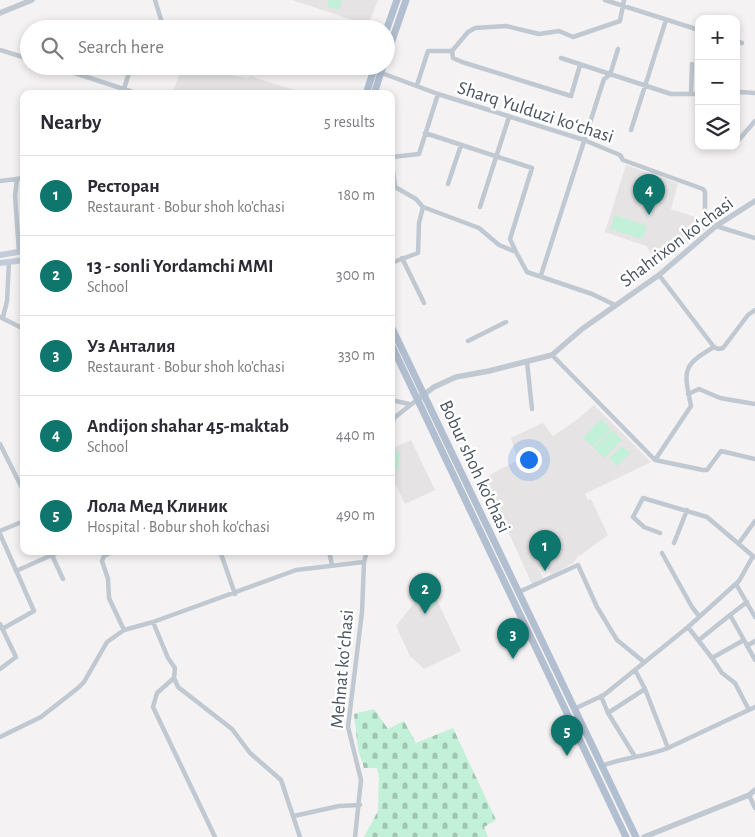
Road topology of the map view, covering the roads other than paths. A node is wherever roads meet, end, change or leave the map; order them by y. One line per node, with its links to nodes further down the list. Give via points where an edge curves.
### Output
1 (32, 0): 8 (street)
2 (155, 0): 9 (street)
3 (397, 0): 10 (main road)
4 (406, 0): 13 (main road)
5 (604, 0): 7 (street)
6 (624, 0): 7 (street)
7 (624, 6): 11 (street); 16 (street, via 620,21 573,37 559,31 538,34 506,26 475,28)
8 (0, 13)
9 (161, 20)
10 (390, 20)
11 (666, 20): 12 (street); 28 (street)
12 (695, 29)
13 (395, 32)
14 (0, 50): 17 (street)
15 (618, 50): 26 (street)
16 (452, 51): 20 (street, via 453,58 462,62 571,96); 27 (street, via 428,51)
17 (20, 56)
18 (561, 58): 20 (street)
19 (692, 64): 36 (street)
20 (580, 65): 26 (street)
21 (81, 75): 29 (street)
22 (128, 75): 29 (street)
23 (372, 75): 31 (main road)
24 (380, 75): 32 (main road)
25 (394, 75): 27 (street, Sharq Yulduzi koʻchasi)
26 (610, 75): 28 (street); 43 (street, via 604,79)
27 (417, 85): 35 (street, Sharq Yulduzi koʻchasi)
28 (645, 86): 36 (street, via 671,94); 40 (street)
29 (124, 89): 30 (street)
30 (127, 90)
31 (367, 90)
32 (375, 90)
33 (740, 92): 34 (street)
34 (755, 93)
35 (438, 94): 38 (street, Sharq Yulduzi koʻchasi); 41 (street)
36 (691, 94): 37 (street)
37 (695, 94)
38 (509, 117): 43 (street, Sharq Yulduzi koʻchasi); 46 (street)
39 (755, 122): 42 (street)
40 (631, 130)
41 (425, 133): 44 (street); 45 (street, via 419,154)
42 (740, 139)
43 (584, 140): 54 (street, Sharq Yulduzi koʻchasi, via 620,154 623,160 705,190 705,214); 66 (street)
44 (461, 145): 46 (street); 49 (street)
45 (395, 156)
46 (496, 157): 53 (street); 58 (street, via 532,168 510,239)
47 (18, 179): 48 (street); 55 (street, via 15,196)
48 (0, 180)
49 (448, 184)
50 (395, 187): 52 (street)
51 (755, 201): 54 (street, Shahrixon koʻchasi)
52 (423, 207): 58 (street, via 479,228 499,245); 60 (street, via 418,253)
53 (480, 207)
54 (716, 226): 56 (street); 65 (street, Shahrixon koʻchasi)
55 (20, 236)
56 (755, 238)
57 (20, 252): 59 (main road)
58 (516, 252): 66 (street, Shahrixon koʻchasi, via 527,272)
59 (0, 255)
60 (402, 258): 62 (street); 67 (street)
61 (20, 261): 63 (main road)
62 (395, 261)
63 (9, 262): 64 (main road); 70 (street, via 7,301)
64 (0, 264)
65 (659, 275): 68 (street, Shahrixon koʻchasi); 75 (street)
66 (540, 276): 68 (street, Shahrixon koʻchasi)
67 (424, 303)
68 (615, 305): 77 (street, Shahrixon koʻchasi)
69 (755, 310): 75 (street, via 723,348)
70 (2, 317): 72 (street)
71 (506, 322): 74 (street)
72 (20, 327)
73 (395, 335): 80 (main road, Bobur shoh ko'chasi)
74 (468, 341)
75 (714, 347): 79 (street, via 688,366)
76 (395, 351): 80 (main road, Bobur shoh ko'chasi)
77 (552, 355): 78 (street, Shahrixon koʻchasi); 88 (street)
78 (527, 362): 80 (street, Shahrixon koʻchasi, via 456,377); 84 (street)
79 (688, 394): 83 (street, via 699,389 720,398); 88 (street, via 691,406)
80 (421, 397): 82 (street); 110 (main road, Bobur shoh ko'chasi); 148 (main road, Bobur shoh ko'chasi)
81 (395, 401): 82 (street)
82 (409, 404): 85 (street)
83 (755, 404)
84 (532, 409)
85 (395, 417)
86 (0, 444): 89 (street)
87 (755, 459): 88 (street, via 721,451 707,470)
88 (655, 460)
89 (20, 484)
90 (687, 510): 94 (street, via 642,499 633,517 644,527); 95 (street); 96 (street, via 707,517)
91 (755, 522): 96 (street)
92 (20, 523): 93 (street)
93 (0, 533): 107 (street)
94 (660, 533)
95 (674, 543)
96 (739, 544): 104 (street)
97 (662, 553): 114 (street)
98 (47, 555): 107 (street)
99 (52, 555): 108 (street)
100 (106, 555): 119 (street, via 102,562 108,579 109,598)
101 (221, 555): 111 (street)
102 (330, 555): 106 (street)
103 (366, 555): 105 (street, Mehnat koʻchasi)
104 (754, 557): 109 (street)
105 (364, 562): 106 (street); 142 (street, Mehnat koʻchasi, via 362,612 348,727 361,780)
106 (332, 565): 111 (street, via 296,570)
107 (16, 571): 117 (street, via 34,611)
108 (64, 579)
109 (736, 584): 112 (street); 114 (street)
110 (519, 592): 126 (street, via 578,565 597,607 617,640); 133 (main road, Bobur shoh ko'chasi)
111 (235, 594): 116 (street)
112 (747, 602): 113 (street); 115 (street)
113 (730, 615): 120 (street); 121 (street)
114 (700, 616): 118 (street)
115 (755, 617)
116 (153, 622): 119 (street); 129 (street, via 175,668)
117 (1, 627): 127 (street, via 16,657)
118 (688, 627): 120 (street); 126 (street)
119 (124, 630): 136 (street, via 107,642 78,688 41,717)
120 (699, 640): 124 (street)
121 (744, 640): 123 (street); 124 (street)
122 (755, 641): 123 (street)
123 (747, 646): 125 (street)
124 (712, 658): 134 (street, via 722,673 736,683)
125 (755, 660)
126 (644, 662): 128 (street)
127 (0, 669)
128 (634, 670): 130 (street); 131 (street)
129 (174, 678): 144 (street, via 178,687 232,729 250,753 281,780); 145 (street, via 157,693 153,707)
130 (645, 689): 135 (street); 137 (street)
131 (601, 696): 133 (street); 135 (street)
132 (755, 707): 134 (street)
133 (574, 708): 139 (main road, Bobur shoh ko'chasi)
134 (749, 710): 137 (street)
135 (608, 713): 138 (street)
136 (0, 737)
137 (668, 748): 138 (street, via 648,756)
138 (634, 755): 139 (street)
139 (602, 766): 149 (main road, Bobur shoh ko'chasi)
140 (755, 790): 141 (street)
141 (749, 795): 143 (street); 150 (street)
142 (360, 805): 144 (street, via 338,806); 147 (street, Mehnat koʻchasi)
143 (755, 808)
144 (294, 816): 146 (street)
145 (215, 837)
146 (300, 837)
147 (355, 837)
148 (626, 837)
149 (636, 837)
150 (644, 837)

